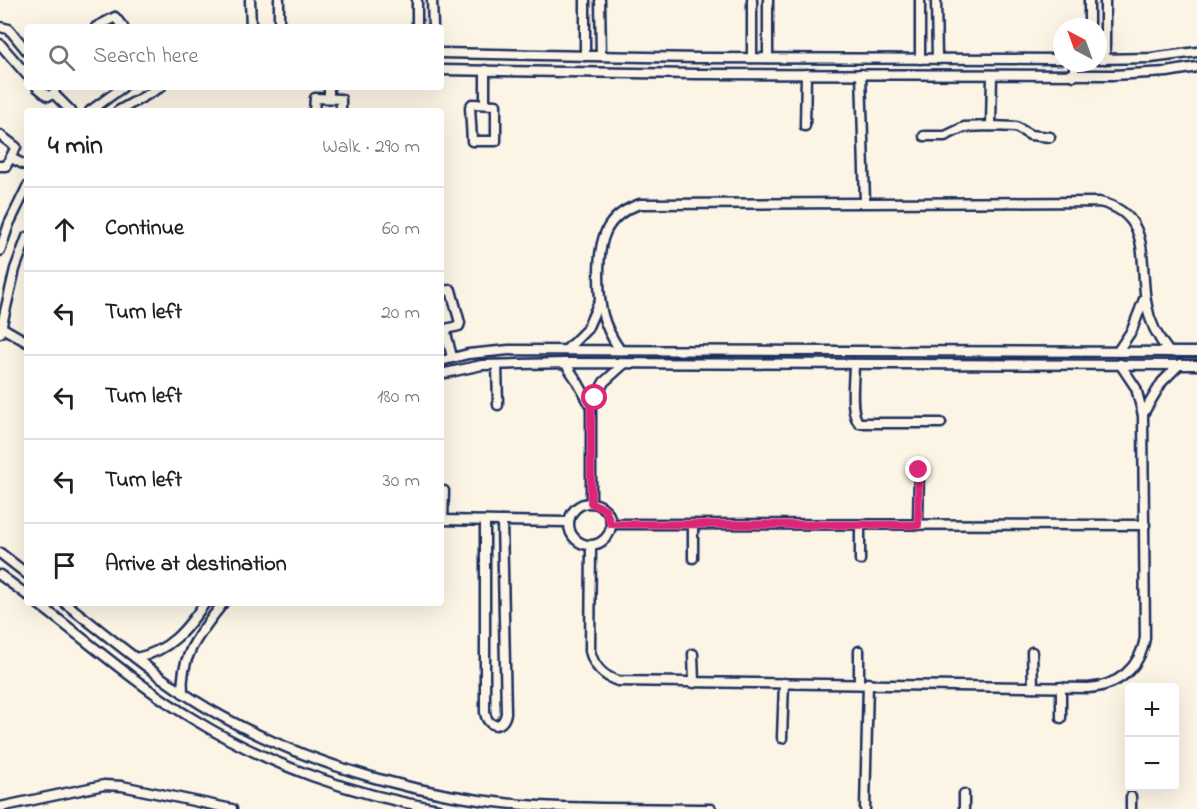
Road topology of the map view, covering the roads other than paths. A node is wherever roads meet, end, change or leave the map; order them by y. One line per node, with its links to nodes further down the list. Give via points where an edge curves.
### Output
1 (250, 0): 17 (street)
2 (279, 0): 18 (street)
3 (417, 0): 19 (street)
4 (432, 0): 20 (street)
5 (585, 0): 26 (street)
6 (600, 0): 27 (street)
7 (752, 0): 29 (street)
8 (768, 0): 30 (street)
9 (920, 0): 31 (street)
10 (936, 0): 32 (street)
11 (1089, 0): 13 (street)
12 (1105, 0): 14 (street)
13 (1089, 18)
14 (1104, 18)
15 (102, 24): 16 (street, via 115,17)
16 (121, 24)
17 (251, 24)
18 (279, 24)
19 (417, 24)
20 (433, 24)
21 (0, 27): 23 (street, via 9,29)
22 (0, 44): 38 (street)
23 (24, 47)
24 (1197, 52): 34 (street)
25 (444, 53): 26 (street)
26 (585, 56): 27 (street)
27 (601, 56): 28 (street)
28 (697, 58): 29 (street); 40 (street)
29 (752, 58): 30 (street)
30 (768, 58): 31 (street)
31 (920, 59): 32 (street)
32 (937, 59): 33 (street)
33 (1053, 59)
34 (1107, 59)
35 (1197, 67): 44 (street)
36 (444, 70): 37 (street)
37 (485, 70): 40 (street); 51 (street)
38 (24, 72)
39 (1074, 72): 44 (street)
40 (697, 74): 41 (street)
41 (806, 74): 42 (street); 57 (street)
42 (861, 74): 43 (street); 66 (street)
43 (992, 75): 44 (street); 58 (street)
44 (1074, 76)
45 (40, 90): 49 (street, via 51,96)
46 (119, 90): 54 (street)
47 (157, 90): 52 (street)
48 (329, 90): 50 (street)
49 (55, 91): 53 (street)
50 (329, 98): 55 (street, via 315,98); 56 (street, via 341,99)
51 (485, 104): 51 (street, via 470,106 472,142 496,141 496,106)
52 (133, 107)
53 (69, 108)
54 (94, 108)
55 (314, 108)
56 (341, 108)
57 (805, 126)
58 (991, 126): 60 (street, via 964,127 945,136); 61 (street, via 1016,127 1030,135)
59 (0, 135): 62 (street, via 16,147)
60 (924, 136)
61 (1050, 137)
62 (11, 158): 63 (street); 64 (street, via 6,166)
63 (24, 164)
64 (0, 166)
65 (24, 193): 68 (street)
66 (865, 202): 70 (street, via 1108,204 1127,215 1138,231); 71 (street, via 648,203 632,207 613,221 601,242)
67 (24, 245): 72 (street)
68 (0, 251)
69 (444, 291): 73 (street, via 451,290 460,323)
70 (1145, 295): 79 (street, via 1132,330); 80 (street, via 1153,326)
71 (599, 302): 76 (street, via 593,321); 77 (street)
72 (1, 330): 75 (street)
73 (444, 330)
74 (444, 333): 82 (street)
75 (24, 341)
76 (566, 350): 77 (street); 82 (street, via 496,350)
77 (620, 350): 78 (street)
78 (663, 350): 79 (street); 86 (street)
79 (1118, 351): 80 (street)
80 (1169, 352): 81 (street)
81 (1197, 352)
82 (452, 357): 83 (street)
83 (444, 360)
84 (565, 363): 85 (street); 90 (street); 94 (street)
85 (624, 363): 86 (street); 94 (street, via 604,382)
86 (664, 364): 87 (street)
87 (854, 364): 88 (street); 96 (street, via 854,411 859,423)
88 (1120, 364): 89 (street); 95 (street, via 1136,388)
89 (1180, 364): 91 (street); 95 (street, via 1162,382)
90 (497, 365): 92 (street, via 467,367); 93 (street)
91 (1197, 365)
92 (444, 374)
93 (498, 405)
94 (591, 406): 98 (street)
95 (1143, 415): 107 (street)
96 (941, 423)
97 (919, 470): 106 (street)
98 (591, 503): 102 (street, via 576,508); 103 (street, via 605,509)
99 (444, 520): 100 (street)
100 (485, 521): 101 (street); 101 (street, via 485,712 486,719 495,725 501,724 506,713)
101 (502, 521): 102 (street)
102 (568, 522): 108 (street, via 572,537)
103 (611, 524): 104 (street); 108 (street, via 606,539)
104 (693, 524): 105 (street); 110 (street)
105 (860, 525): 106 (street); 111 (street)
106 (918, 525): 107 (street)
107 (1145, 525): 129 (street, via 1146,629 1140,656 1130,671 1115,682 1097,687)
108 (591, 546): 125 (street, via 590,651 595,665 605,676 618,681)
109 (0, 553): 112 (street)
110 (693, 558)
111 (860, 560)
112 (24, 572)
113 (0, 574): 114 (street)
114 (24, 593)
115 (41, 606): 137 (street, via 176,708 230,740 328,781)
116 (69, 606): 124 (street)
117 (203, 606): 119 (street)
118 (221, 606): 120 (street)
119 (184, 632): 120 (street); 124 (street, via 162,649)
120 (194, 641): 130 (street, via 184,666)
121 (859, 651): 127 (street)
122 (1032, 651): 128 (street)
123 (693, 654): 125 (street)
124 (136, 658): 130 (street)
125 (694, 683): 126 (street)
126 (784, 683): 127 (street); 132 (street)
127 (863, 683): 128 (street); 140 (street)
128 (1033, 687): 129 (street)
129 (1061, 687): 131 (street)
130 (183, 693): 138 (street, via 221,717 274,742 362,774 431,791 538,806)
131 (1061, 718)
132 (782, 738)
133 (964, 794): 141 (street)
134 (1131, 796): 142 (street)
135 (0, 807): 136 (street, via 113,785)
136 (232, 809)
137 (438, 809)
138 (688, 809): 139 (street)
139 (711, 809)
140 (865, 809)
141 (964, 809)
142 (1131, 809)

